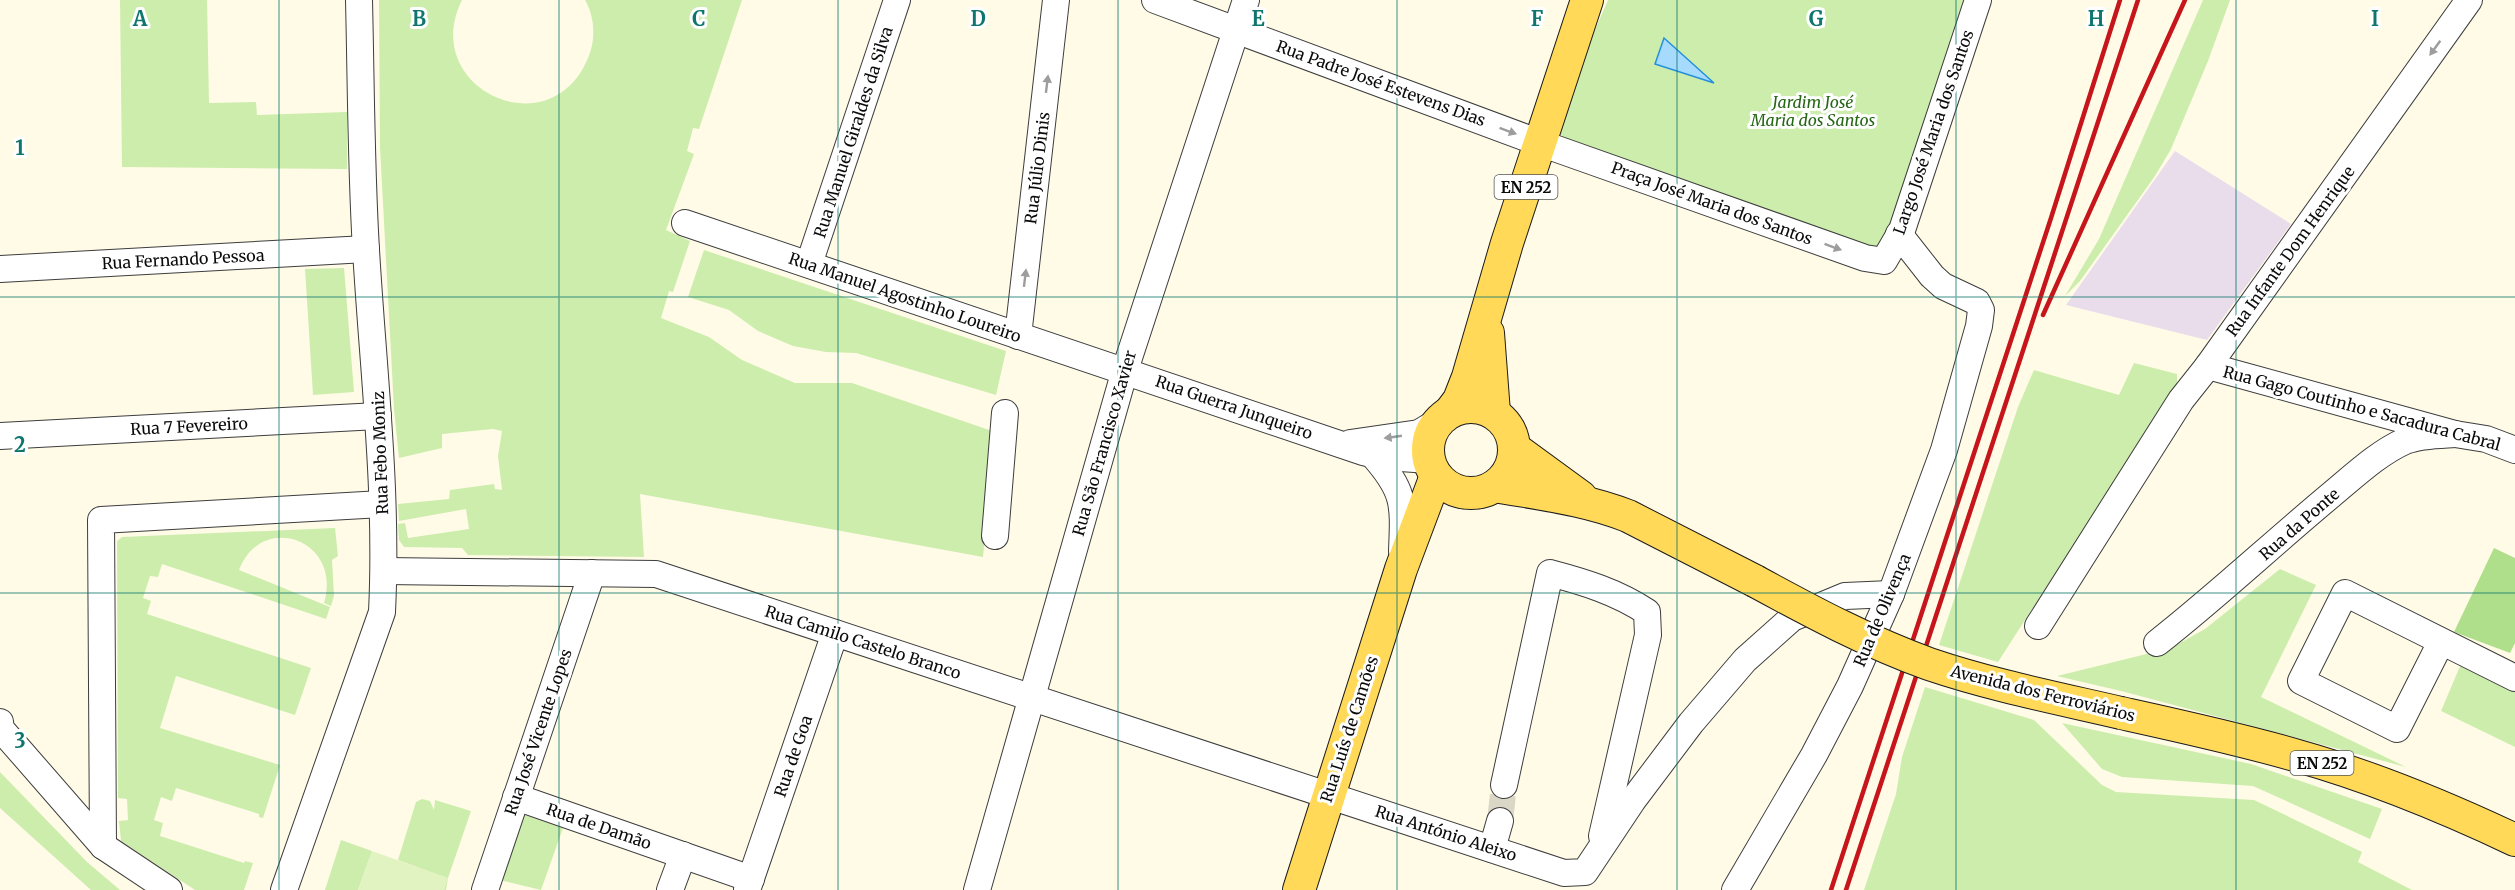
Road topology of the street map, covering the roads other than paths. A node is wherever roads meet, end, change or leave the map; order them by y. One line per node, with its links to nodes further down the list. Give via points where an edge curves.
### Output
1 (358, 0): 13 (street, Rua Febo Moniz)
2 (897, 0): 15 (street, Rua Manuel Giraldes da Silva)
3 (1056, 0): 18 (street, Rua Júlio Dinis, one-way to 3)
4 (1155, 0): 9 (street, Rua Padre José Estevens Dias)
5 (1246, 0): 9 (street, Rua São Francisco Xavier)
6 (1587, 0): 10 (main road, EN 252)
7 (1978, 0): 12 (street, Largo José Maria dos Santos)
8 (2469, 0): 19 (street, Rua Infante Dom Henrique, one-way to 19)
9 (1237, 30): 10 (street, Rua Padre José Estevens Dias, one-way to 10); 20 (street, Rua São Francisco Xavier)
10 (1540, 143): 14 (street, Praça José Maria dos Santos, one-way to 14, via 1865,258); 17 (main road, EN 252)
11 (685, 223): 15 (street, Rua Manuel Agostinho Loureiro)
12 (1899, 234): 14 (street, Largo José Maria dos Santos); 39 (street, Rua de Olivença, via 1932,276 1943,286 1977,302 1981,310 1944,450)
13 (366, 249): 16 (street, Rua Fernando Pessoa); 23 (street, Rua Febo Moniz)
14 (1884, 261)
15 (809, 264): 18 (street, Rua Manuel Agostinho Loureiro)
16 (0, 269)
17 (1487, 317): 22 (main road, EN 252); 24 (main road, EN 252, via 1459,400)
18 (1018, 336): 20 (street, Rua Manuel Agostinho Loureiro)
19 (2208, 366): 25 (street, Rua Gago Coutinho e Sacadura Cabral); 40 (street, Rua Infante Dom Henrique, via 2181,400)
20 (1125, 370): 27 (street, Rua Guerra Junqueiro); 45 (street, Rua São Francisco Xavier)
21 (1005, 413): 35 (street)
22 (1494, 413): 24 (main road, via 1472,407); 28 (main road, EN 252, via 1508,428)
23 (378, 416): 26 (street, Rua 7 Fevereiro); 34 (street, Rua Febo Moniz)
24 (1445, 417): 27 (street, one-way to 27, via 1419,434); 31 (main road, EN 252, via 1432,432 1428,446)
25 (2455, 434): 29 (street, Rua Gago Coutinho e Sacadura Cabral); 43 (street, Rua da Ponte, via 2406,441 2377,458)
26 (0, 436)
27 (1344, 443): 30 (street, Rua Guerra Junqueiro)
28 (1514, 448): 32 (main road, via 1512,463); 33 (main road, Avenida dos Ferroviários / EN 252)
29 (2515, 450)
30 (1372, 454): 31 (street); 36 (street, via 1392,477 1404,509)
31 (1442, 476): 32 (main road, EN 252, via 1484,491); 36 (main road, Rua Luís de Camões)
32 (1495, 486): 33 (main road, Avenida dos Ferroviários / EN 252)
33 (1588, 502): 51 (main road, Avenida dos Ferroviários / EN 252, bridge, via 1628,516 1860,636 1929,663 2009,687 2247,742 2336,768)
34 (382, 504): 37 (street, Rua Febo Moniz); 52 (street, via 101,520)
35 (995, 536)
36 (1401, 569): 48 (main road, Rua Luís de Camões)
37 (384, 571): 38 (street, Rua Camilo Castelo Branco); 58 (street, Rua Febo Moniz, via 382,612)
38 (592, 573): 41 (street, Rua Camilo Castelo Branco, via 656,574); 49 (street, Rua José Vicente Lopes)
39 (1891, 594): 54 (street, via 1845,596 1792,618 1745,660 1691,723); 63 (street, Rua de Olivença, via 1814,755)
40 (2038, 626)
41 (835, 633): 45 (street, Rua Camilo Castelo Branco); 56 (street, Rua de Goa)
42 (2441, 642): 42 (street, via 2345,594 2301,681 2397,729); 44 (street)
43 (2157, 643)
44 (2515, 678)
45 (1031, 697): 48 (street, Rua Camilo Castelo Branco); 61 (street, Rua São Francisco Xavier)
46 (1, 725): 52 (street)
47 (1503, 785): 54 (street, via 1550,573 1593,584 1647,612 1648,636)
48 (1328, 794): 53 (street, Rua António Aleixo); 62 (main road, Rua Luís de Camões)
49 (516, 797): 55 (street, Rua de Damão); 59 (street, Rua José Vicente Lopes)
50 (1500, 821): 53 (street)
51 (2515, 840)
52 (103, 846): 57 (street)
53 (1492, 849): 54 (street, Rua António Aleixo, via 1564,873 1585,872)
54 (1599, 851)
55 (683, 855): 56 (street, Rua de Damão); 60 (street)
56 (749, 884)
57 (169, 890)
58 (284, 890)
59 (485, 890)
60 (670, 890)
61 (977, 890)
62 (1299, 890)
63 (1735, 890)

